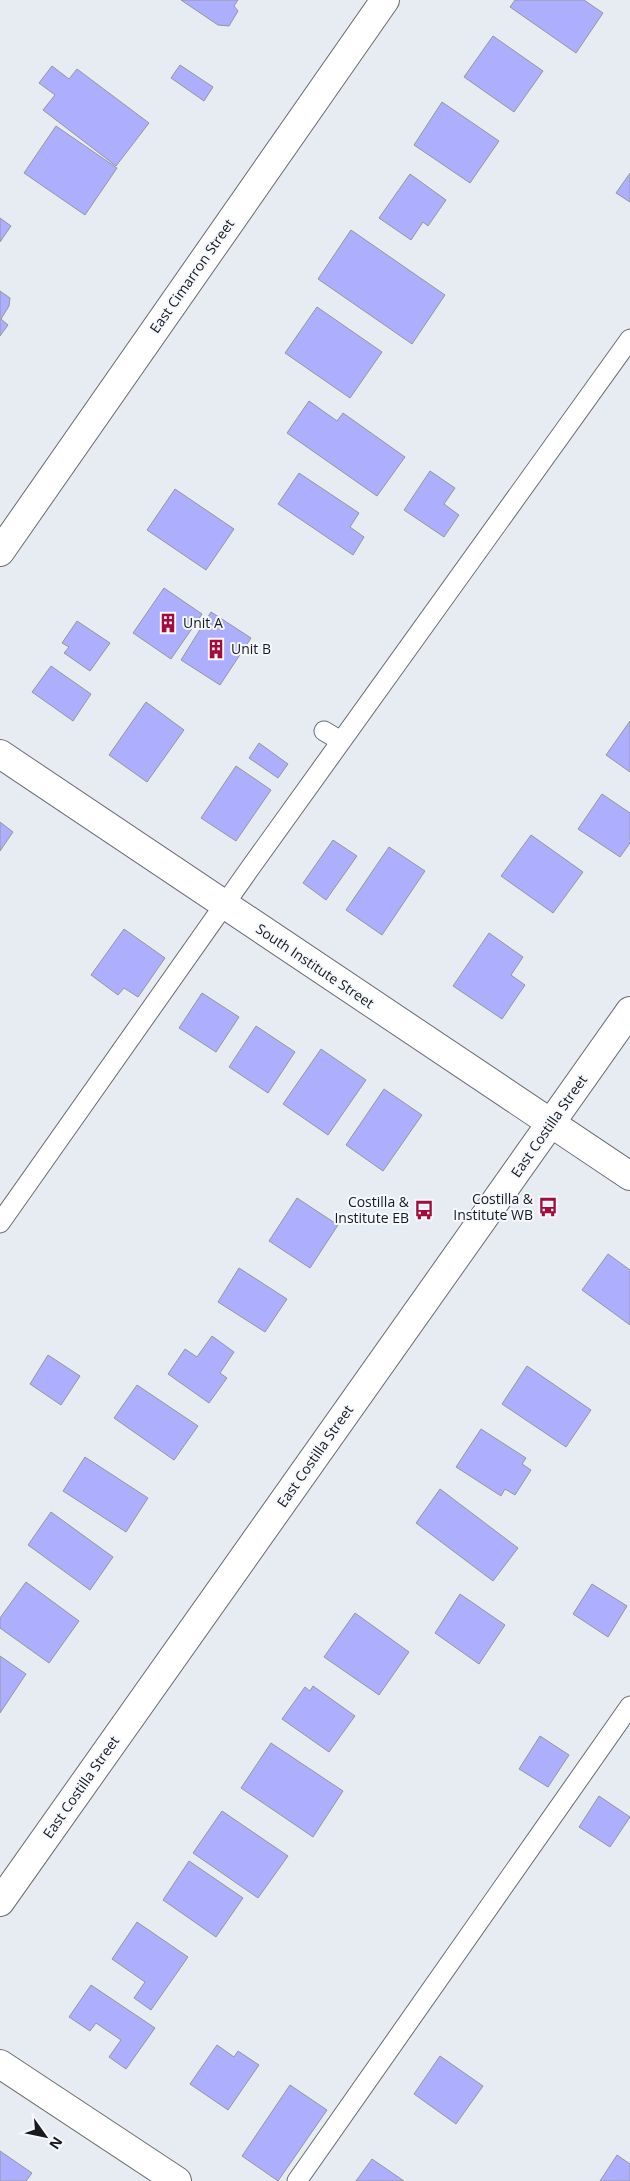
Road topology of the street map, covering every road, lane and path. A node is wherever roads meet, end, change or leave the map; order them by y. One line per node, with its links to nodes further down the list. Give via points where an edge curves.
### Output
1 (385, 0): 3 (street, East Cimarron Street)
2 (630, 339): 5 (lane)
3 (0, 552)
4 (324, 731): 5 (lane)
5 (341, 742): 7 (lane)
6 (0, 754): 7 (street, South Institute Street)
7 (224, 904): 9 (street, South Institute Street); 11 (lane)
8 (630, 1011): 9 (street, East Costilla Street)
9 (551, 1124): 10 (street, South Institute Street); 13 (street, East Costilla Street)
10 (630, 1176)
11 (0, 1223)
12 (630, 1706): 16 (lane)
13 (0, 1902)
14 (0, 2064): 15 (street)
15 (177, 2181)
16 (297, 2181)

